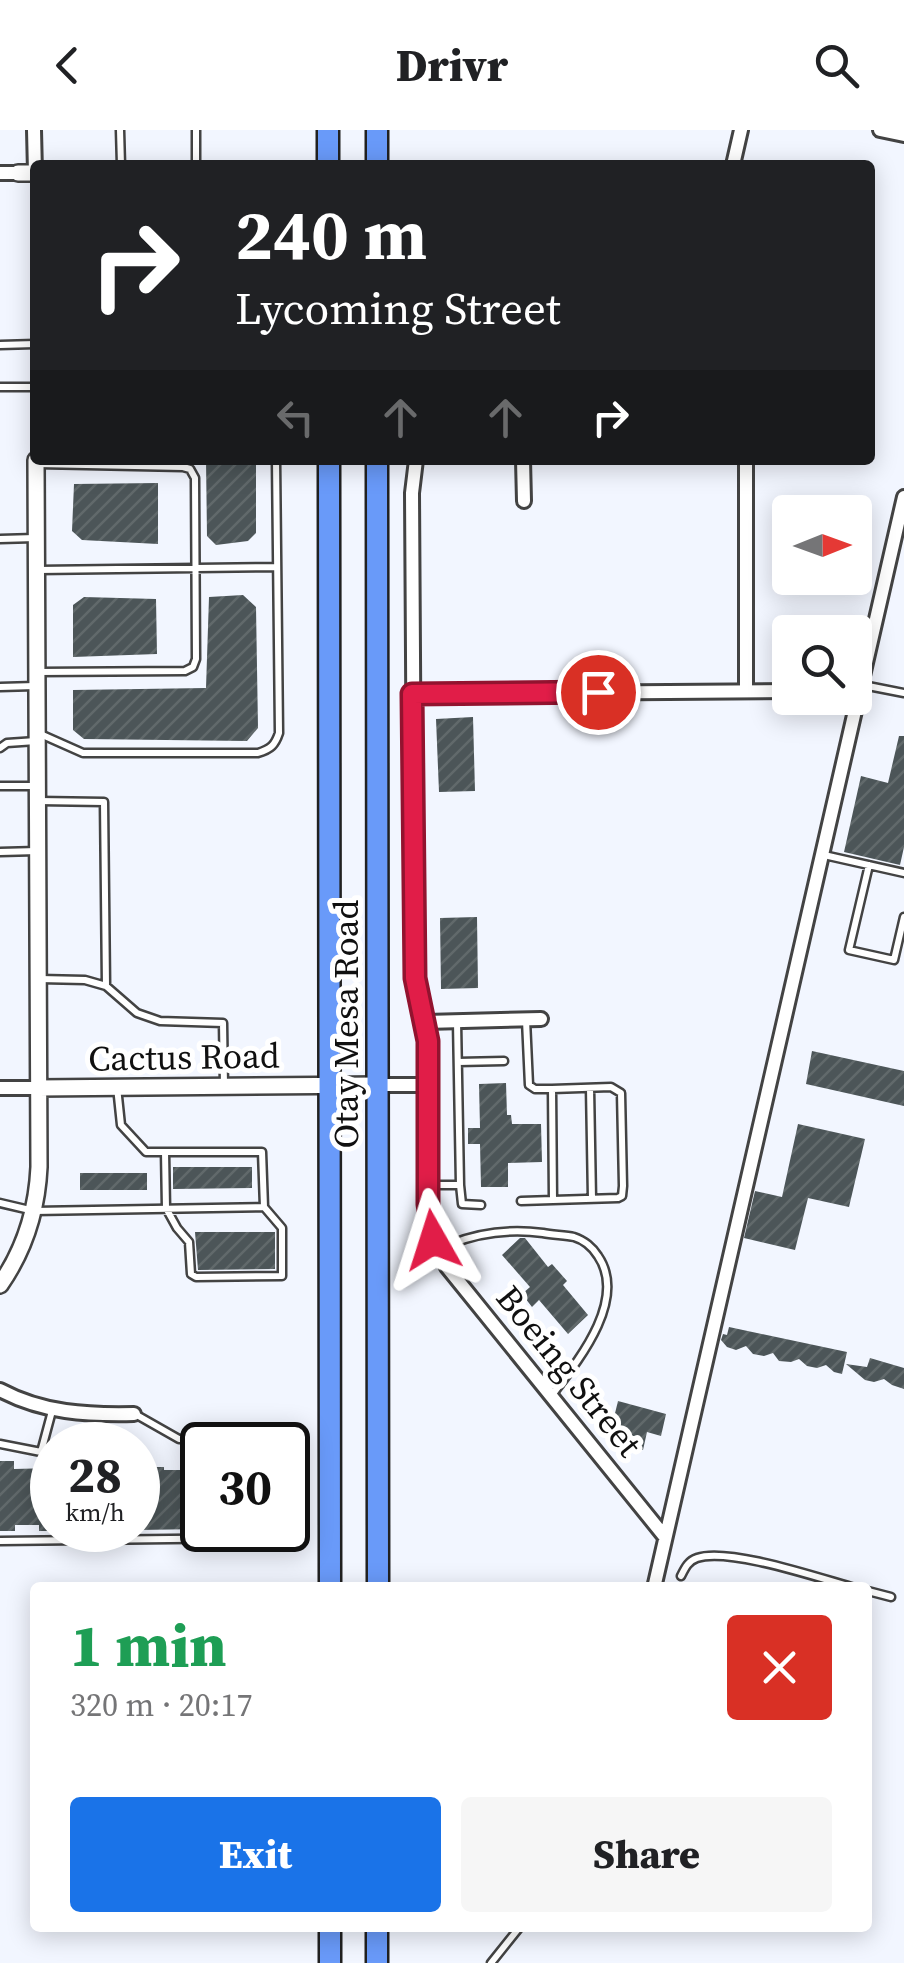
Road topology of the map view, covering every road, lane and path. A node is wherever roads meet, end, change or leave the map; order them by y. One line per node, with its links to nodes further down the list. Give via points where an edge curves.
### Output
1 (34, 130): 9 (street)
2 (120, 130): 10 (lane)
3 (196, 130): 11 (lane)
4 (328, 130): 12 (main road)
5 (376, 130): 13 (main road)
6 (741, 130): 14 (street)
7 (880, 130): 8 (street)
8 (904, 135)
9 (30, 160)
10 (120, 160)
11 (196, 160)
12 (328, 160)
13 (377, 160)
14 (734, 160)
15 (0, 172): 16 (street)
16 (29, 172)
17 (0, 344): 18 (lane)
18 (30, 344)
19 (0, 387): 20 (lane)
20 (30, 387)
21 (36, 465): 31 (street)
22 (124, 465): 34 (lane, via 190,469)
23 (276, 465): 33 (lane)
24 (329, 465): 66 (main road, Otay Mesa Road)
25 (378, 465): 67 (main road, Otay Mesa Road)
26 (415, 465): 43 (street, Boeing Street)
27 (523, 465): 30 (street)
28 (746, 465): 39 (street)
29 (904, 498): 36 (street)
30 (524, 502)
31 (36, 538): 32 (lane); 35 (street)
32 (0, 539)
33 (277, 567): 34 (lane); 45 (lane, via 279,733 267,750 83,753)
34 (195, 568): 35 (lane); 37 (lane, via 192,666)
35 (36, 570): 37 (street)
36 (872, 634)
37 (37, 679): 38 (lane); 45 (street)
38 (0, 687)
39 (746, 690): 40 (street); 43 (street)
40 (772, 690)
41 (872, 690): 42 (lane)
42 (904, 693)
43 (412, 694): 62 (street, Boeing Street, via 415,978)
44 (853, 715): 51 (street)
45 (37, 737): 46 (lane); 48 (street)
46 (0, 748)
47 (0, 786): 48 (lane)
48 (37, 793): 49 (street); 58 (lane, via 104,802)
49 (37, 851): 50 (lane); 57 (street)
50 (0, 852)
51 (822, 855): 52 (lane); 93 (street)
52 (869, 865): 53 (lane); 55 (lane, via 849,950)
53 (904, 873)
54 (904, 916): 55 (lane)
55 (894, 960): 56 (lane)
56 (904, 962)
57 (38, 979): 58 (lane); 70 (street)
58 (106, 986): 68 (lane, via 137,1013 160,1021 223,1023)
59 (526, 1019): 60 (street); 61 (street); 73 (lane, via 529,1084)
60 (542, 1019)
61 (457, 1021): 62 (street); 64 (lane)
62 (426, 1022): 65 (street, Boeing Street)
63 (504, 1061): 64 (lane)
64 (458, 1062): 75 (lane)
65 (428, 1084): 67 (street, Cactus Road); 76 (street, Boeing Street)
66 (330, 1085): 67 (street, Cactus Road); 68 (street, Cactus Road); 97 (main road, Otay Mesa Road)
67 (379, 1085): 98 (main road, Otay Mesa Road)
68 (224, 1086): 71 (street, Cactus Road)
69 (0, 1088): 70 (street, Cactus Road)
70 (38, 1088): 71 (street, Cactus Road); 84 (street)
71 (118, 1088): 74 (lane, via 120,1125 146,1152)
72 (590, 1088): 73 (lane); 77 (lane); 77 (lane, via 621,1093 624,1186 618,1198)
73 (552, 1089): 78 (lane)
74 (164, 1152): 82 (lane, via 262,1152); 83 (lane)
75 (460, 1185): 76 (lane); 81 (lane, via 462,1204)
76 (428, 1186): 88 (street, Boeing Street, via 438,1254)
77 (592, 1199): 78 (lane)
78 (554, 1200): 79 (lane)
79 (521, 1201)
80 (0, 1203): 84 (lane)
81 (480, 1205)
82 (264, 1206): 83 (lane); 83 (lane, via 282,1228 282,1276 192,1274 189,1242)
83 (166, 1208): 84 (lane)
84 (34, 1211): 86 (street)
85 (451, 1244): 88 (lane, via 526,1231 576,1238 602,1262 606,1307)
86 (0, 1285)
87 (0, 1390): 89 (street)
88 (551, 1396): 93 (street, Boeing Street)
89 (52, 1410): 90 (street); 92 (lane, via 41,1452)
90 (134, 1414): 91 (lane)
91 (180, 1439)
92 (0, 1444)
93 (665, 1537): 99 (street)
94 (180, 1539): 95 (lane)
95 (0, 1541)
96 (680, 1576): 100 (lane, via 696,1558 734,1556)
97 (330, 1582)
98 (378, 1582)
99 (655, 1582)
100 (832, 1582)
101 (872, 1592): 102 (lane)
102 (890, 1597)
103 (330, 1932): 106 (main road)
104 (377, 1932): 107 (main road)
105 (516, 1932): 108 (lane)
106 (330, 1963)
107 (377, 1963)
108 (491, 1963)

